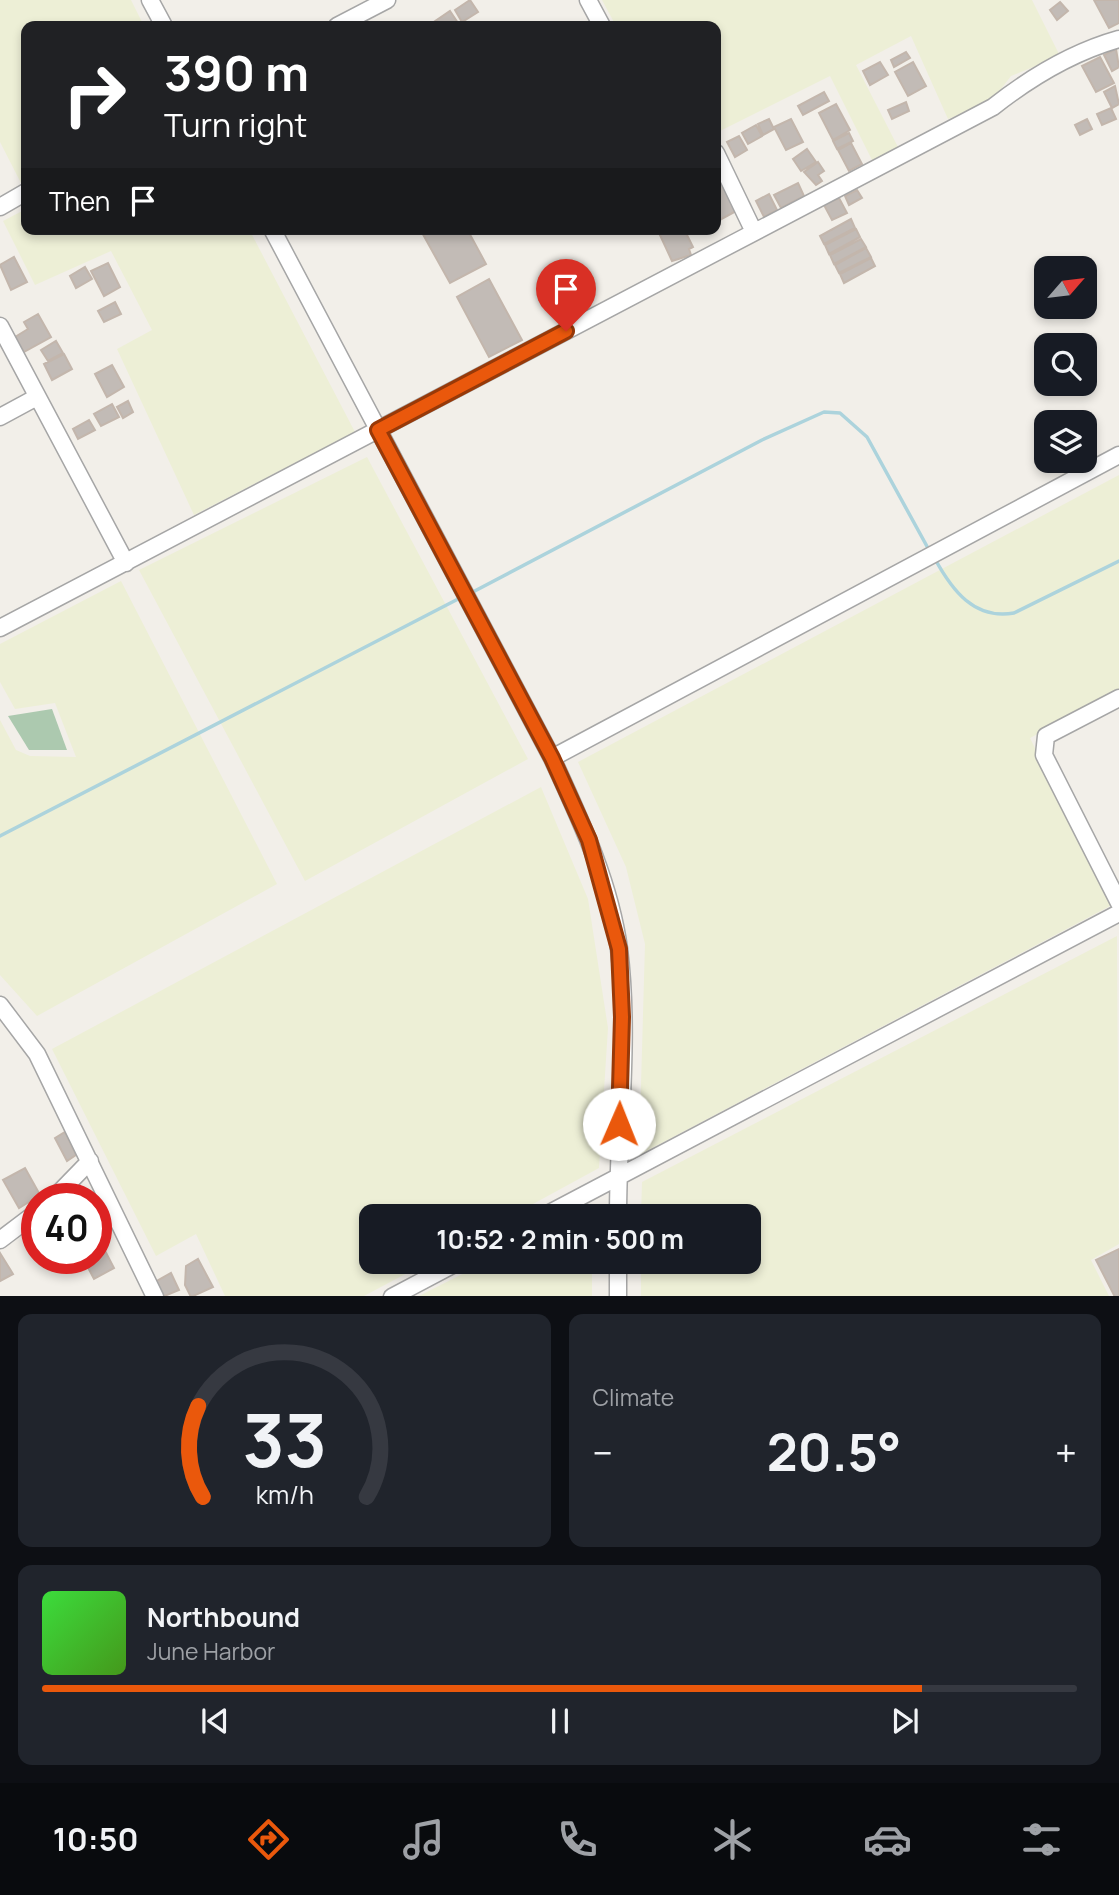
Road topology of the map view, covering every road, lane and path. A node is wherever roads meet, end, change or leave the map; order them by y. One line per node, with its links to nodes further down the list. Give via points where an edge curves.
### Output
1 (150, 0): 4 (street)
2 (387, 0): 5 (street)
3 (588, 0): 6 (street)
4 (161, 21)
5 (347, 21)
6 (599, 21)
7 (1119, 39): 11 (street, via 1071,57 993,107)
8 (721, 163): 11 (street)
9 (21, 195): 10 (street)
10 (0, 206)
11 (754, 232): 16 (street)
12 (275, 235): 16 (street)
13 (0, 326): 14 (street)
14 (37, 397): 15 (street); 18 (street)
15 (0, 417)
16 (378, 430): 18 (street); 21 (street)
17 (1119, 455): 21 (street)
18 (126, 563): 19 (street)
19 (0, 628)
20 (1119, 698): 22 (street, via 1045,736 1044,755)
21 (552, 758): 26 (street, via 589,840 619,949)
22 (1119, 903)
23 (1119, 913): 26 (street)
24 (0, 1005): 25 (street, via 37,1054)
25 (90, 1161): 27 (street); 34 (street)
26 (618, 1177): 28 (street); 29 (street)
27 (69, 1183)
28 (567, 1204)
29 (618, 1204)
30 (21, 1224): 31 (street)
31 (0, 1240)
32 (435, 1274): 35 (street)
33 (618, 1274): 36 (street)
34 (155, 1296)
35 (394, 1296)
36 (618, 1296)

